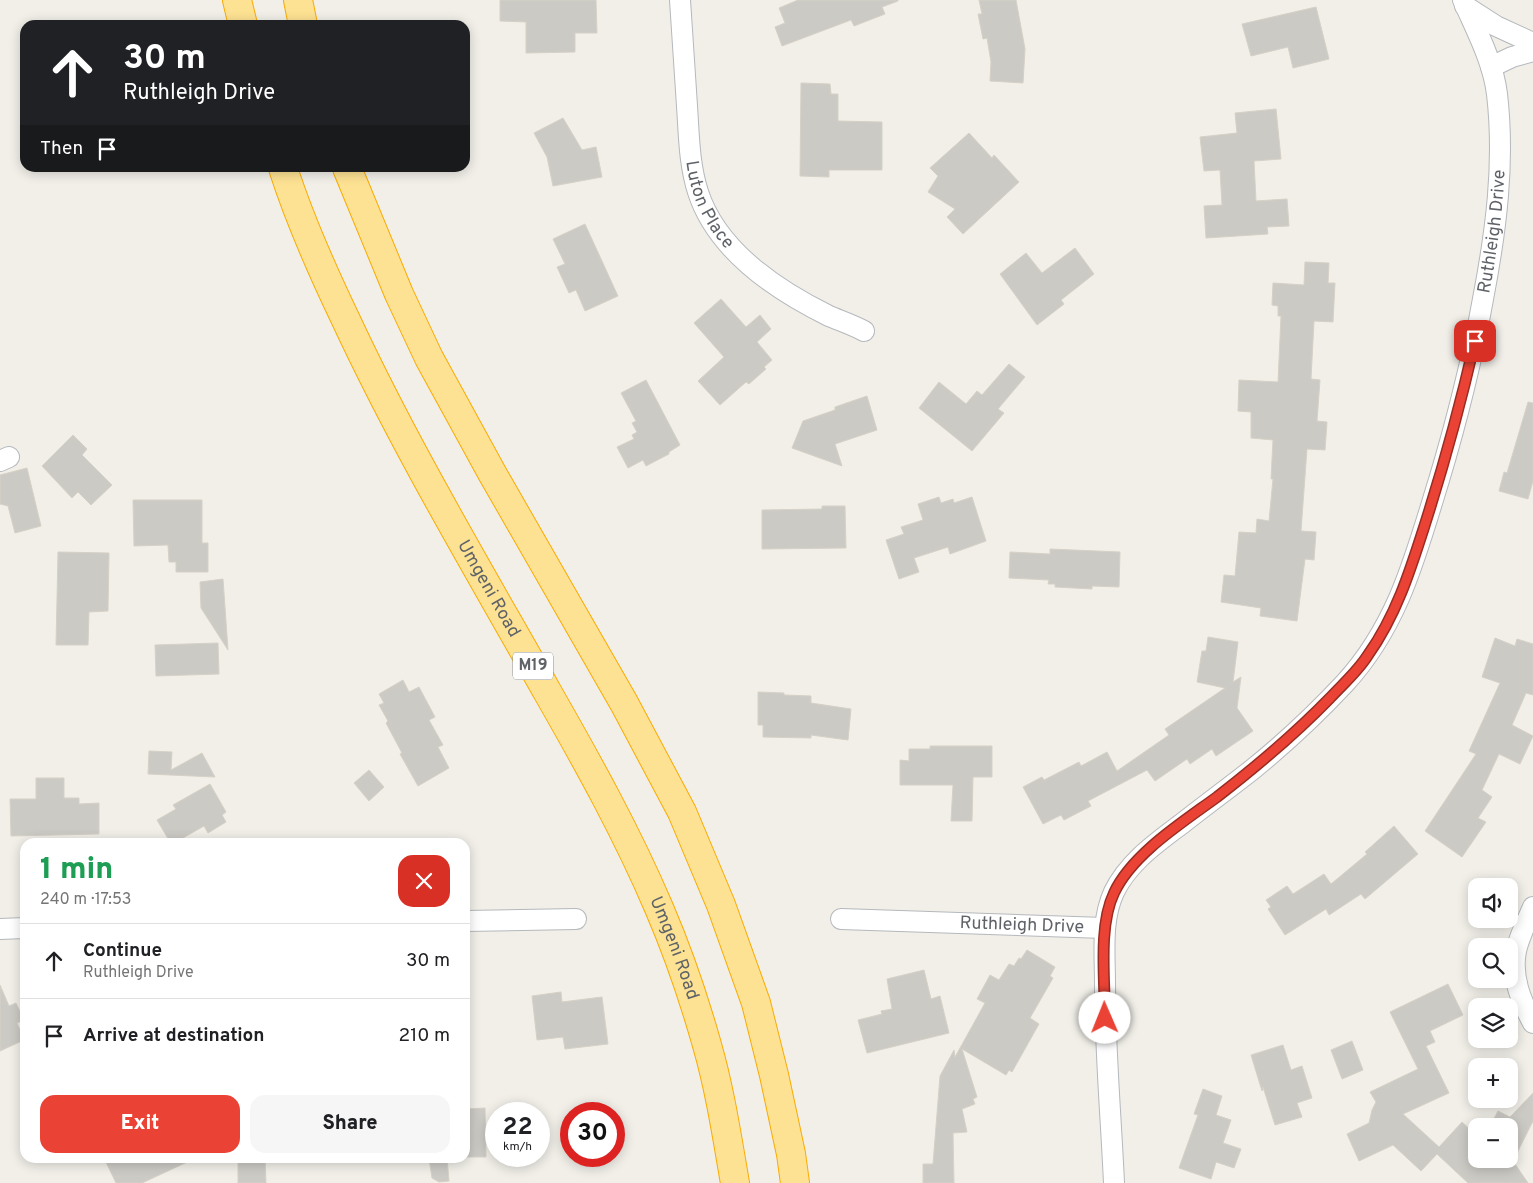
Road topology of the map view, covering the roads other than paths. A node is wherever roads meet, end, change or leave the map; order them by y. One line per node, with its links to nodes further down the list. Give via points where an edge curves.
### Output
1 (237, 0): 5 (highway)
2 (298, 0): 6 (highway)
3 (680, 0): 12 (street, Luton Place, via 691,163 698,193 711,220 729,244 760,274 801,301)
4 (1464, 3): 7 (street, via 1496,26); 9 (street, Ruthleigh Drive)
5 (242, 20)
6 (303, 20)
7 (1533, 43)
8 (1533, 51): 9 (street, via 1512,56)
9 (1491, 67): 18 (street, Ruthleigh Drive, via 1500,151 1499,192 1490,260 1458,416 1396,608 1367,658 1313,715 1256,767 1137,859 1113,894)
10 (285, 172): 21 (highway, Umgeni Road / M19, via 325,276 369,371 435,495 592,772 659,908 707,1046)
11 (349, 172): 22 (highway, via 429,358 682,812 721,905 756,1003)
12 (864, 330)
13 (1533, 907): 20 (street, via 1516,950 1515,964 1516,985)
14 (576, 919): 16 (street)
15 (841, 919): 18 (street, Ruthleigh Drive)
16 (470, 921)
17 (20, 928): 19 (street)
18 (1104, 928): 23 (street, via 1105,1018)
19 (0, 929)
20 (1533, 1023)
21 (735, 1183)
22 (795, 1183)
23 (1114, 1183)

